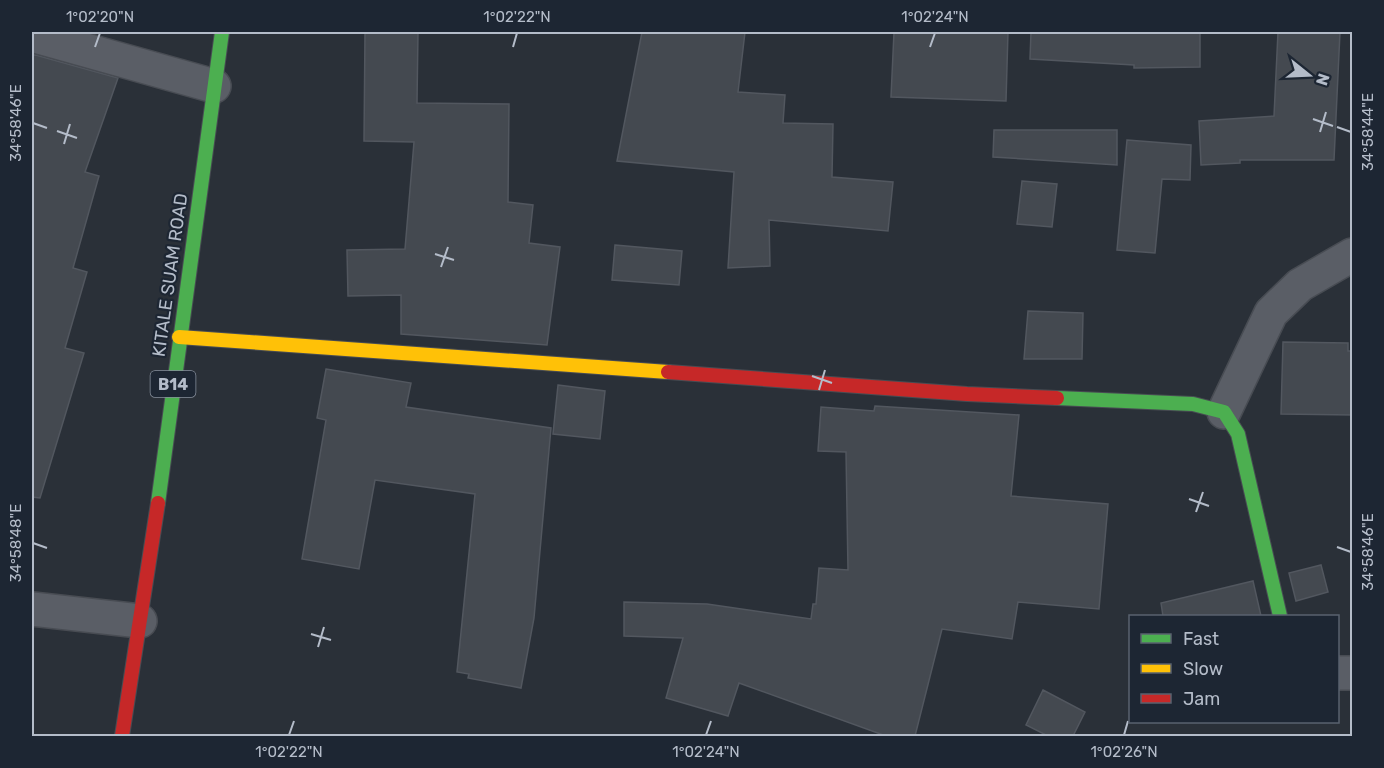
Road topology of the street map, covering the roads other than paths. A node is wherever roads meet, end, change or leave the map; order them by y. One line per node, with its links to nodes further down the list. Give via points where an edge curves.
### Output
1 (222, 32): 3 (main road, KITALE SUAM ROAD / B14)
2 (32, 35): 3 (street)
3 (214, 86): 5 (main road, KITALE SUAM ROAD / B14)
4 (1353, 255): 6 (street, via 1300,285 1271,314)
5 (179, 337): 6 (main road, via 956,393 1193,404); 9 (main road, KITALE SUAM ROAD / B14)
6 (1224, 412): 8 (main road, via 1238,434)
7 (32, 609): 9 (street)
8 (1280, 615)
9 (140, 621): 10 (main road, KITALE SUAM ROAD / B14)
10 (122, 736)

